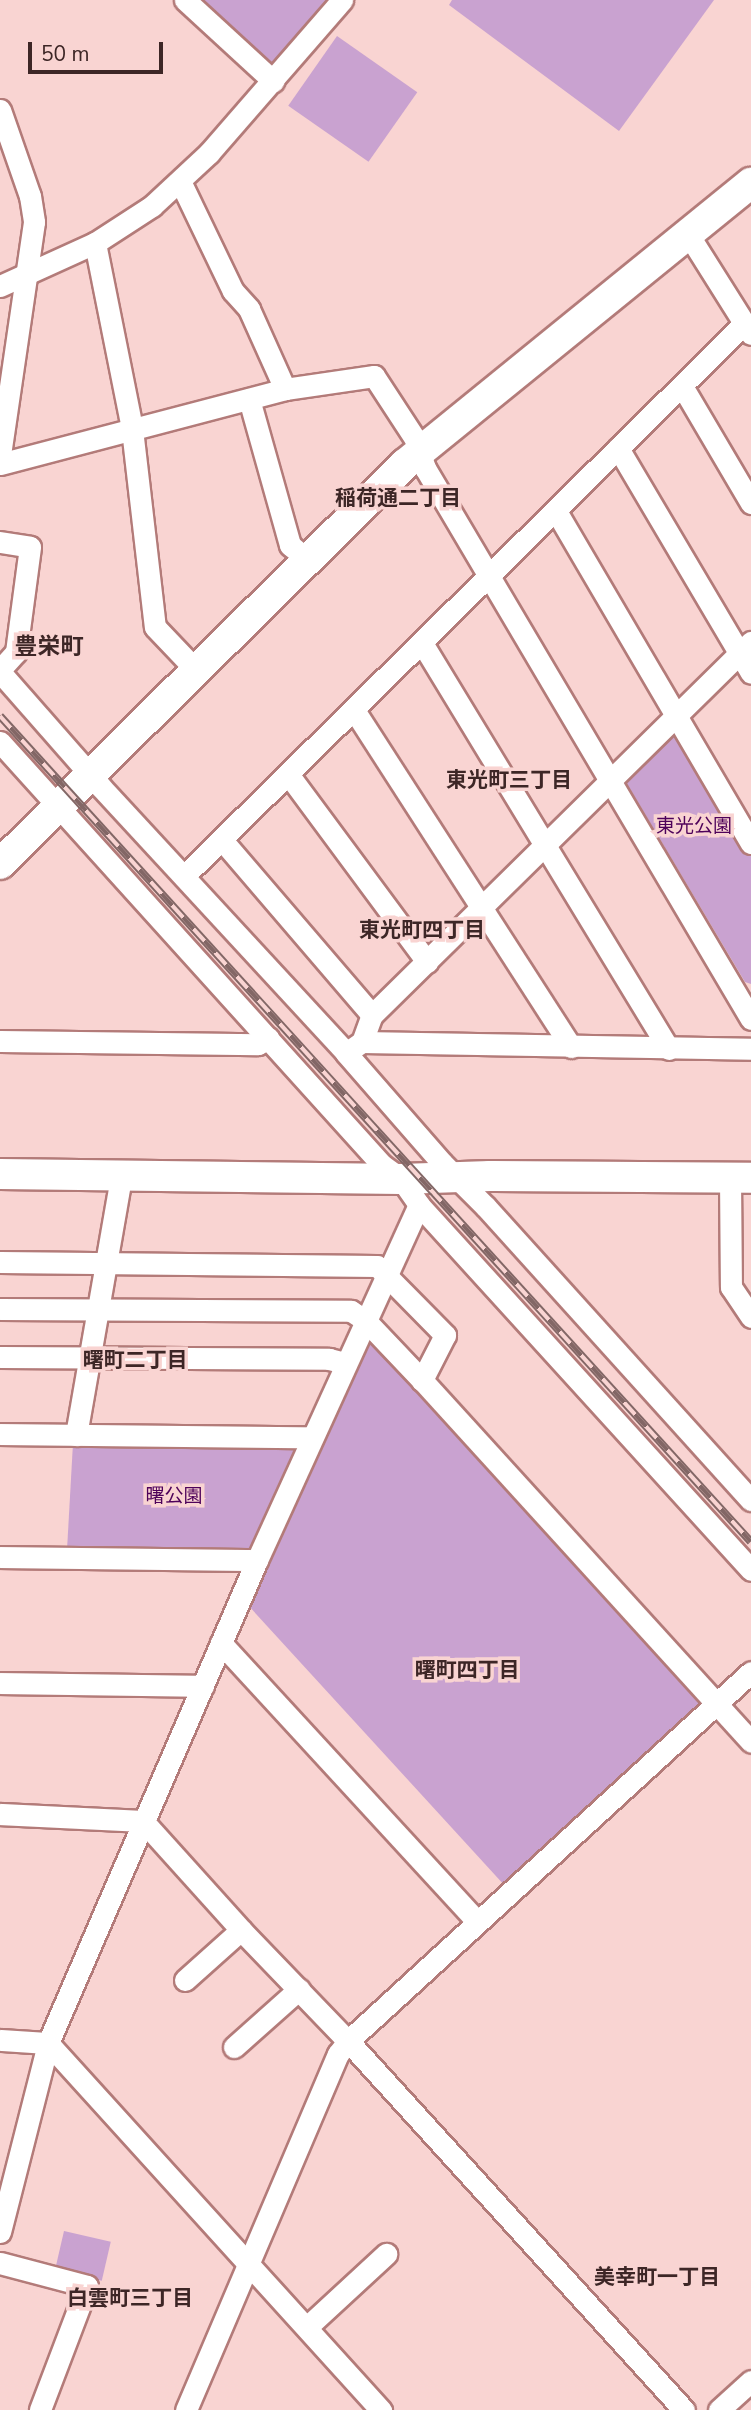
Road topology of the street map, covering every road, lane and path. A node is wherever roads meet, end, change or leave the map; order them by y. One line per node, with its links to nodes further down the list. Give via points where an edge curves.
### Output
1 (185, 0): 3 (street)
2 (342, 0): 3 (street)
3 (273, 81): 5 (street)
4 (0, 110): 9 (street, via 33,210 32,253)
5 (180, 181): 8 (street, via 152,206); 13 (street, via 233,291 249,309)
6 (751, 183): 7 (street)
7 (688, 234): 11 (street); 18 (street)
8 (95, 243): 9 (street); 16 (street)
9 (25, 276): 10 (street); 14 (street)
10 (0, 286)
11 (748, 329): 12 (street)
12 (681, 386): 17 (street); 21 (street)
13 (285, 388): 15 (street); 18 (street, via 374,376)
14 (5, 395): 19 (street)
15 (249, 399): 16 (street); 24 (street, via 290,545)
16 (132, 429): 20 (street); 28 (street, via 155,626)
17 (618, 448): 22 (street); 27 (street)
18 (419, 452): 24 (street); 25 (street)
19 (0, 454)
20 (0, 464)
21 (751, 503)
22 (556, 511): 25 (street); 32 (street)
23 (0, 542): 29 (street, via 30,547 16,652)
24 (307, 560): 28 (street)
25 (489, 576): 26 (street); 36 (street)
26 (422, 643): 31 (street); 40 (street)
27 (745, 648): 30 (street); 32 (street)
28 (196, 670): 35 (street)
29 (0, 671): 35 (street)
30 (751, 673)
31 (354, 710): 34 (street); 43 (street)
32 (676, 717): 36 (street); 39 (street)
33 (0, 742): 37 (street)
34 (288, 774): 38 (street); 44 (street)
35 (90, 775): 37 (street); 42 (street)
36 (612, 780): 40 (street); 45 (street, via 621,802)
37 (58, 807): 41 (street); 47 (street)
38 (222, 840): 42 (street); 46 (street)
39 (751, 843)
40 (547, 844): 43 (street); 51 (street)
41 (0, 864)
42 (184, 876): 50 (street)
43 (483, 907): 44 (street); 49 (street)
44 (427, 962): 46 (street)
45 (748, 1006)
46 (372, 1015): 50 (street)
47 (268, 1038): 48 (street, via 258,1044); 57 (street, via 382,1165)
48 (0, 1041)
49 (571, 1047): 50 (street); 51 (street)
50 (354, 1048): 55 (street)
51 (669, 1049): 52 (street)
52 (751, 1049)
53 (0, 1174): 54 (street)
54 (121, 1175): 57 (street); 60 (street)
55 (455, 1177): 56 (street); 57 (street); 73 (street)
56 (741, 1178): 64 (street, via 731,1287)
57 (401, 1179): 58 (street)
58 (419, 1205): 61 (street); 76 (street)
59 (0, 1262): 60 (street)
60 (106, 1263): 61 (street, via 377,1266); 63 (street)
61 (386, 1274): 65 (street); 69 (street, via 445,1335)
62 (0, 1309): 63 (street)
63 (98, 1309): 65 (street, via 351,1311); 67 (street)
64 (751, 1317)
65 (365, 1320): 68 (street); 69 (street)
66 (0, 1357): 67 (street)
67 (91, 1357): 68 (street, via 329,1359); 71 (street)
68 (345, 1363): 72 (street)
69 (422, 1380): 81 (street)
70 (0, 1434): 71 (street)
71 (76, 1435): 72 (street)
72 (312, 1437): 75 (street)
73 (751, 1500)
74 (0, 1557): 75 (street)
75 (257, 1560): 77 (street)
76 (751, 1570)
77 (220, 1643): 80 (street); 85 (street)
78 (751, 1672): 81 (street)
79 (0, 1683): 80 (street)
80 (203, 1686): 84 (street)
81 (718, 1703): 82 (street); 85 (street)
82 (751, 1742)
83 (0, 1814): 84 (street)
84 (143, 1821): 86 (street); 91 (street)
85 (478, 1922): 90 (street)
86 (241, 1930): 87 (street); 88 (street)
87 (185, 1980)
88 (299, 1989): 90 (street); 92 (street)
89 (0, 2040): 91 (street)
90 (348, 2040): 95 (street); 102 (street)
91 (48, 2043): 93 (street); 95 (street)
92 (234, 2047)
93 (0, 2232)
94 (386, 2253): 97 (street)
95 (249, 2262): 97 (street); 101 (street)
96 (0, 2263): 100 (street, via 87,2286)
97 (307, 2326): 99 (street)
98 (751, 2381): 103 (street)
99 (368, 2406)
100 (40, 2410)
101 (186, 2410)
102 (684, 2410)
103 (719, 2410)

